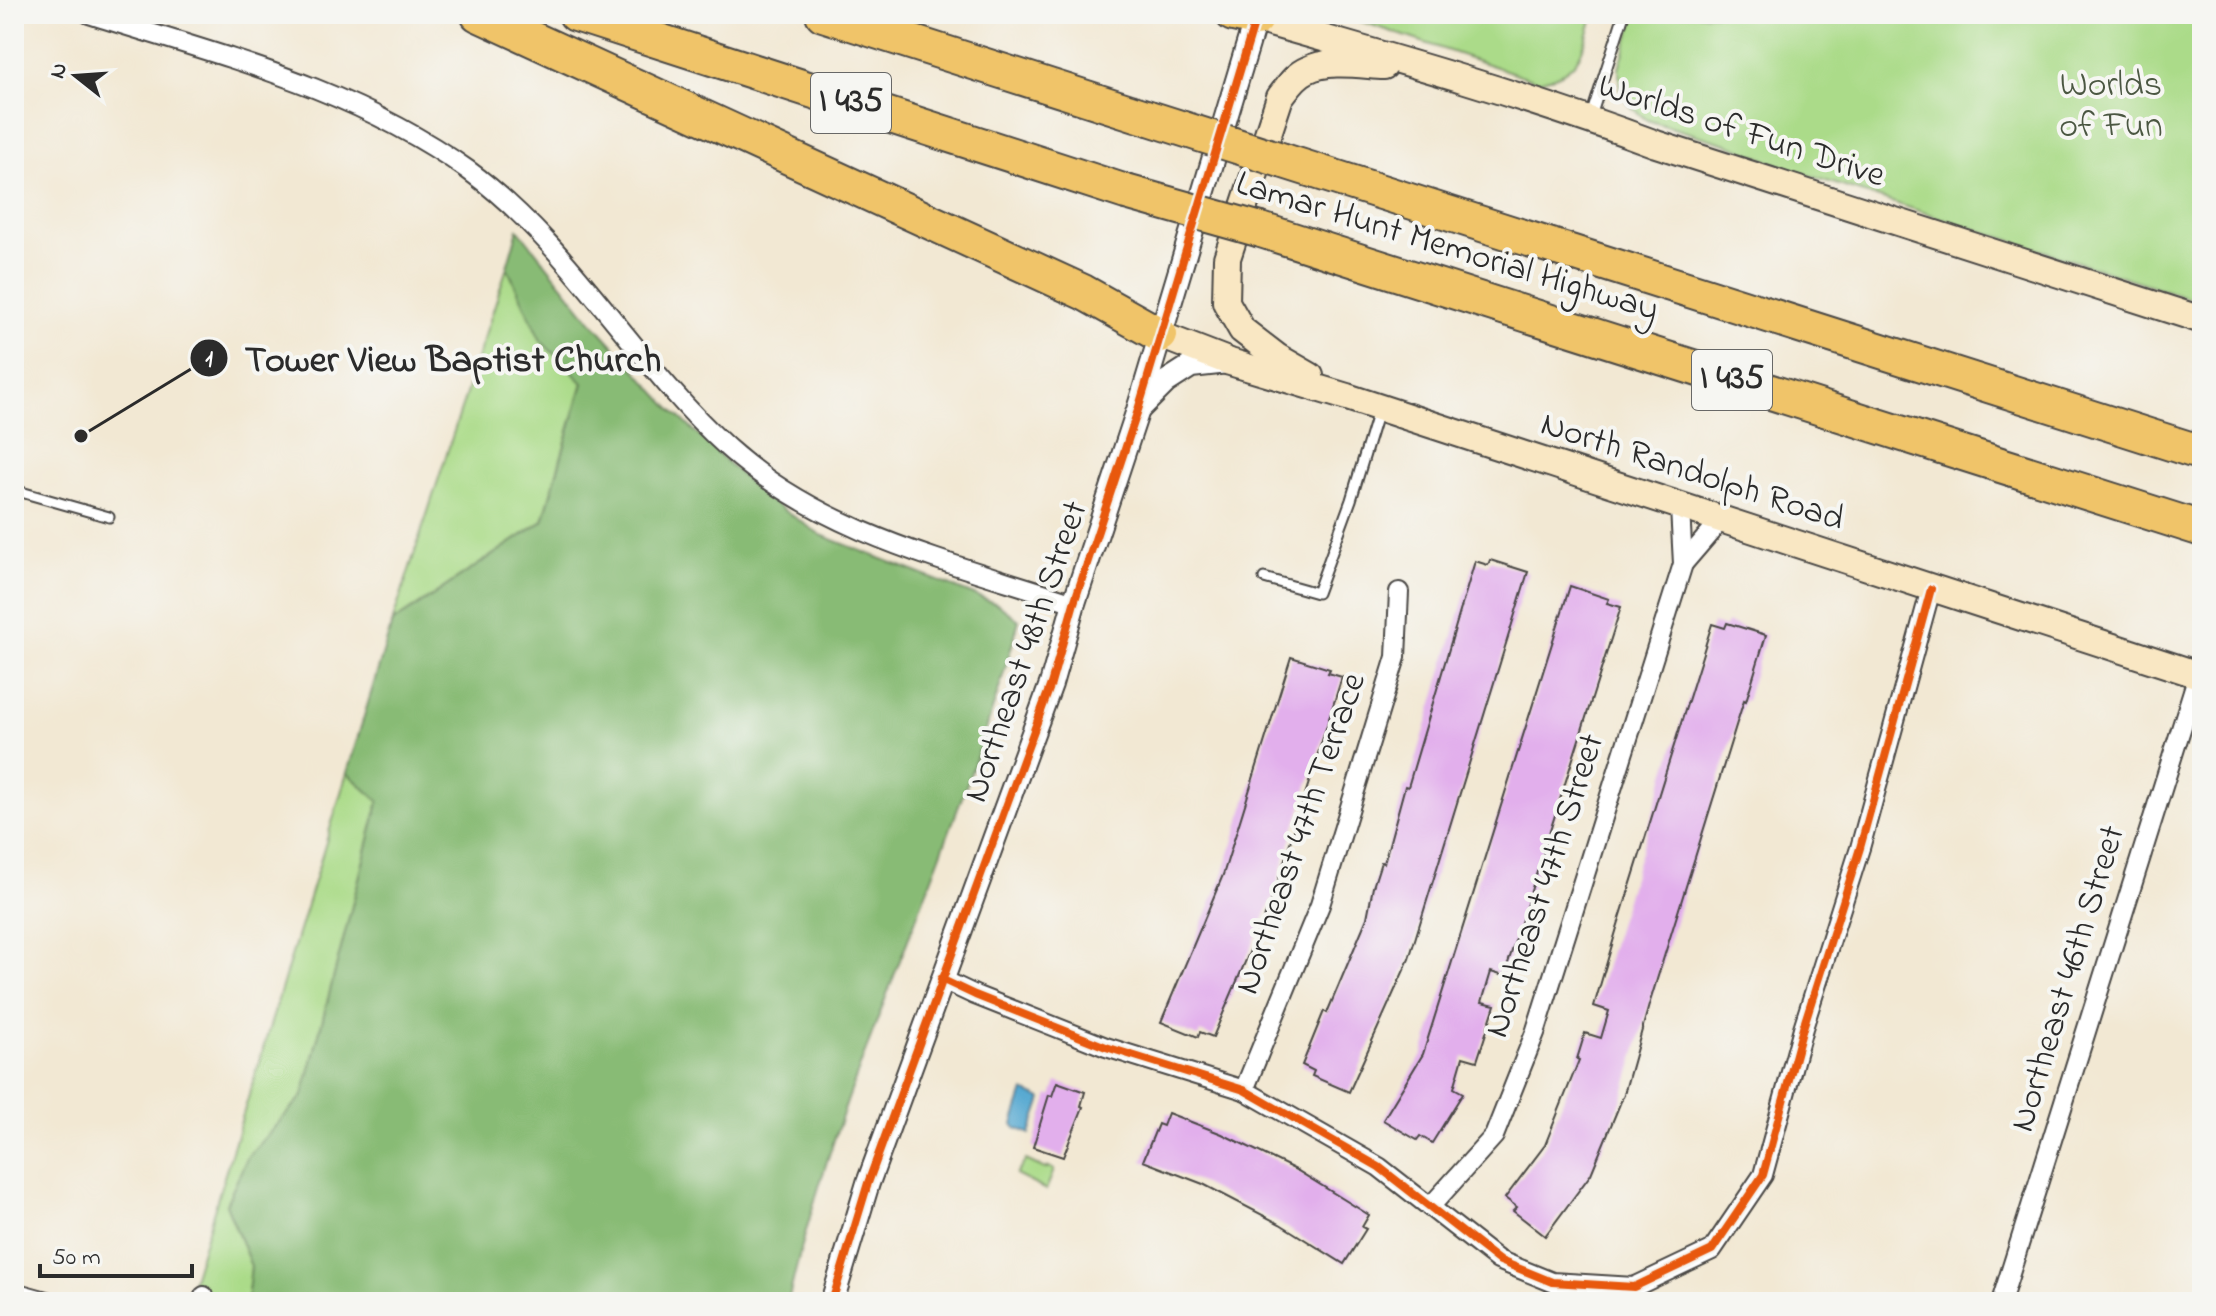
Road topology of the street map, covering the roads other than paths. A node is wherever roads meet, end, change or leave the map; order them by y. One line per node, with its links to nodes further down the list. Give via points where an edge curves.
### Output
1 (89, 14): 27 (street, via 308,83 432,145 540,231 692,412 771,482 862,533)
2 (478, 14): 12 (highway, via 1083,292)
3 (576, 14): 22 (highway, Lamar Hunt Memorial Highway / I 435, bridge)
4 (823, 14): 17 (highway, Lamar Hunt Memorial Highway / I 435, bridge)
5 (1312, 14): 8 (main road)
6 (1624, 14): 10 (lane)
7 (1249, 16): 8 (main road, Worlds of Fun Drive); 12 (street, Northeast 48th Street)
8 (1336, 42): 9 (main road, Worlds of Fun Drive)
9 (1424, 67): 10 (main road, Worlds of Fun Drive); 14 (main road, via 1338,65 1309,68 1294,79 1280,97 1227,258 1226,302 1242,330)
10 (1590, 119): 11 (main road, Worlds of Fun Drive)
11 (2202, 320)
12 (1160, 335): 13 (main road, North Randolph Road); 16 (street, Northeast 48th Street)
13 (1230, 362): 14 (main road, North Randolph Road); 16 (street, via 1191,366)
14 (1347, 397): 15 (main road, North Randolph Road)
15 (1379, 408): 19 (main road, North Randolph Road); 24 (lane, via 1317,593)
16 (1138, 410): 27 (street, Northeast 48th Street)
17 (2202, 453)
18 (14, 490): 20 (lane)
19 (1680, 508): 21 (main road, North Randolph Road); 23 (street, Northeast 47th Street)
20 (109, 517)
21 (1720, 521): 23 (street, Northeast 47th Street); 25 (main road, North Randolph Road)
22 (2202, 529)
23 (1683, 564): 31 (street, Northeast 47th Street, via 1535,1033 1494,1136)
24 (1264, 578)
25 (1931, 589): 28 (main road, North Randolph Road); 31 (street, via 1763,1175 1712,1250 1634,1287 1552,1282 1498,1260)
26 (1399, 592): 30 (street, Northeast 47th Terrace, via 1396,657 1320,905)
27 (1074, 603): 29 (street, Northeast 48th Street, via 1051,684)
28 (2200, 676): 35 (street, Northeast 46th Street)
29 (941, 979): 30 (street, via 1106,1047); 34 (street, Northeast 48th Street)
30 (1244, 1090): 31 (street, via 1379,1167)
31 (1430, 1207)
32 (14, 1292): 33 (street)
33 (50, 1302)
34 (832, 1302)
35 (2001, 1302)

